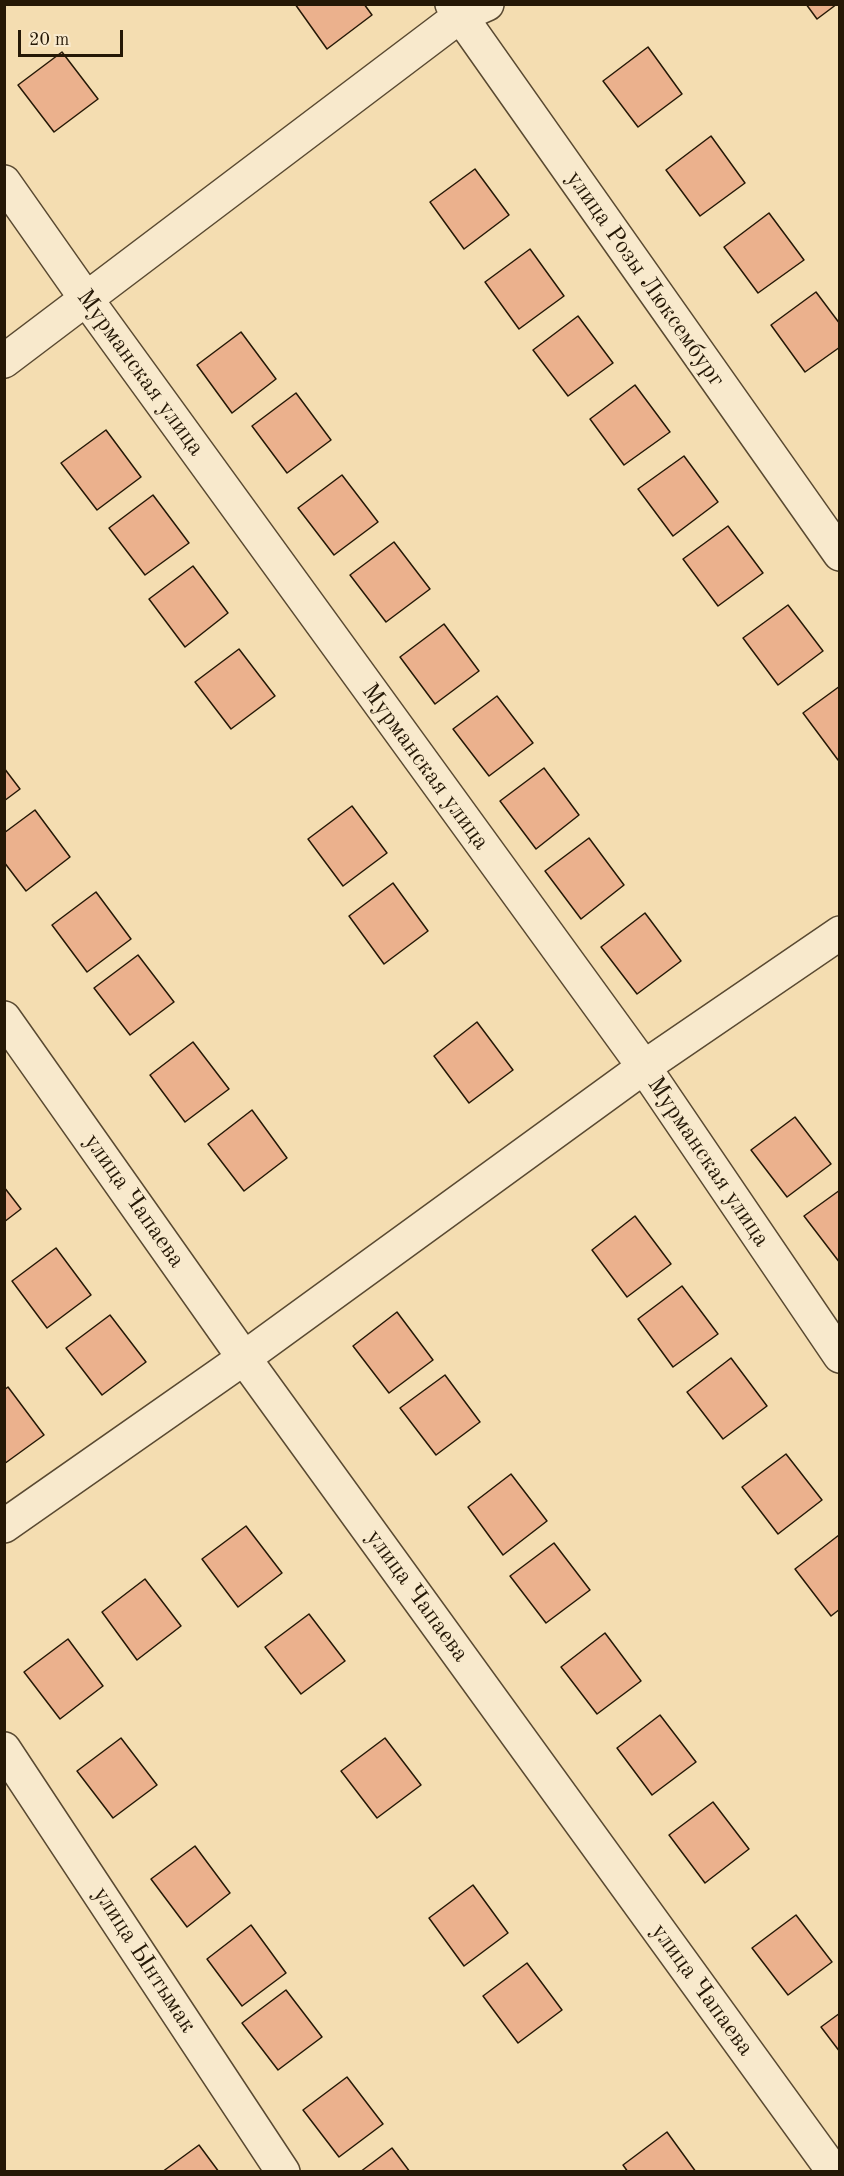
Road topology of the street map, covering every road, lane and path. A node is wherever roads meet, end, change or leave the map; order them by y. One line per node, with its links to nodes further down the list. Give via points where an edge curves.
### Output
1 (466, 8): 3 (street); 5 (street, улица Розы Люксембург)
2 (4, 182): 3 (street, Мурманская улица)
3 (87, 300): 4 (street); 8 (street, Мурманская улица)
4 (4, 361)
5 (840, 554)
6 (840, 933): 8 (street)
7 (4, 1018): 10 (street, улица Чапаева)
8 (644, 1067): 9 (street, Мурманская улица); 10 (street)
9 (840, 1356)
10 (244, 1358): 11 (street); 14 (street, улица Чапаева)
11 (4, 1526)
12 (4, 1749): 13 (street, улица Ынтымак)
13 (283, 2172)
14 (834, 2172)

